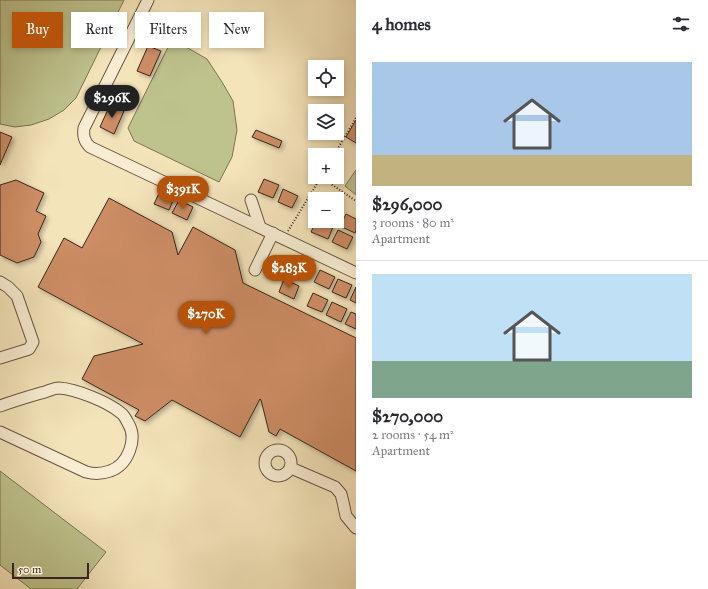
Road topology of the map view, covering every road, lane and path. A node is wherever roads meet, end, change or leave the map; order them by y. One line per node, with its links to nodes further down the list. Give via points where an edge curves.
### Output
1 (148, 0): 8 (lane, via 84,128 85,142 90,147)
2 (356, 118): 3 (path)
3 (338, 148)
4 (316, 184): 10 (path)
5 (331, 184): 7 (path)
6 (252, 200): 8 (lane)
7 (356, 202)
8 (260, 227): 9 (lane)
9 (273, 233): 10 (lane); 11 (lane)
10 (284, 239): 12 (lane)
11 (255, 270)
12 (356, 273)
13 (0, 282): 14 (lane, via 17,296 33,342 29,349)
14 (0, 358)
15 (0, 406): 16 (lane, via 58,388 70,390 111,406 122,414 132,433 127,457 118,467 97,474 86,472)
16 (0, 432)
17 (291, 468): 18 (lane, via 335,488 341,494 346,516)
18 (356, 528)

